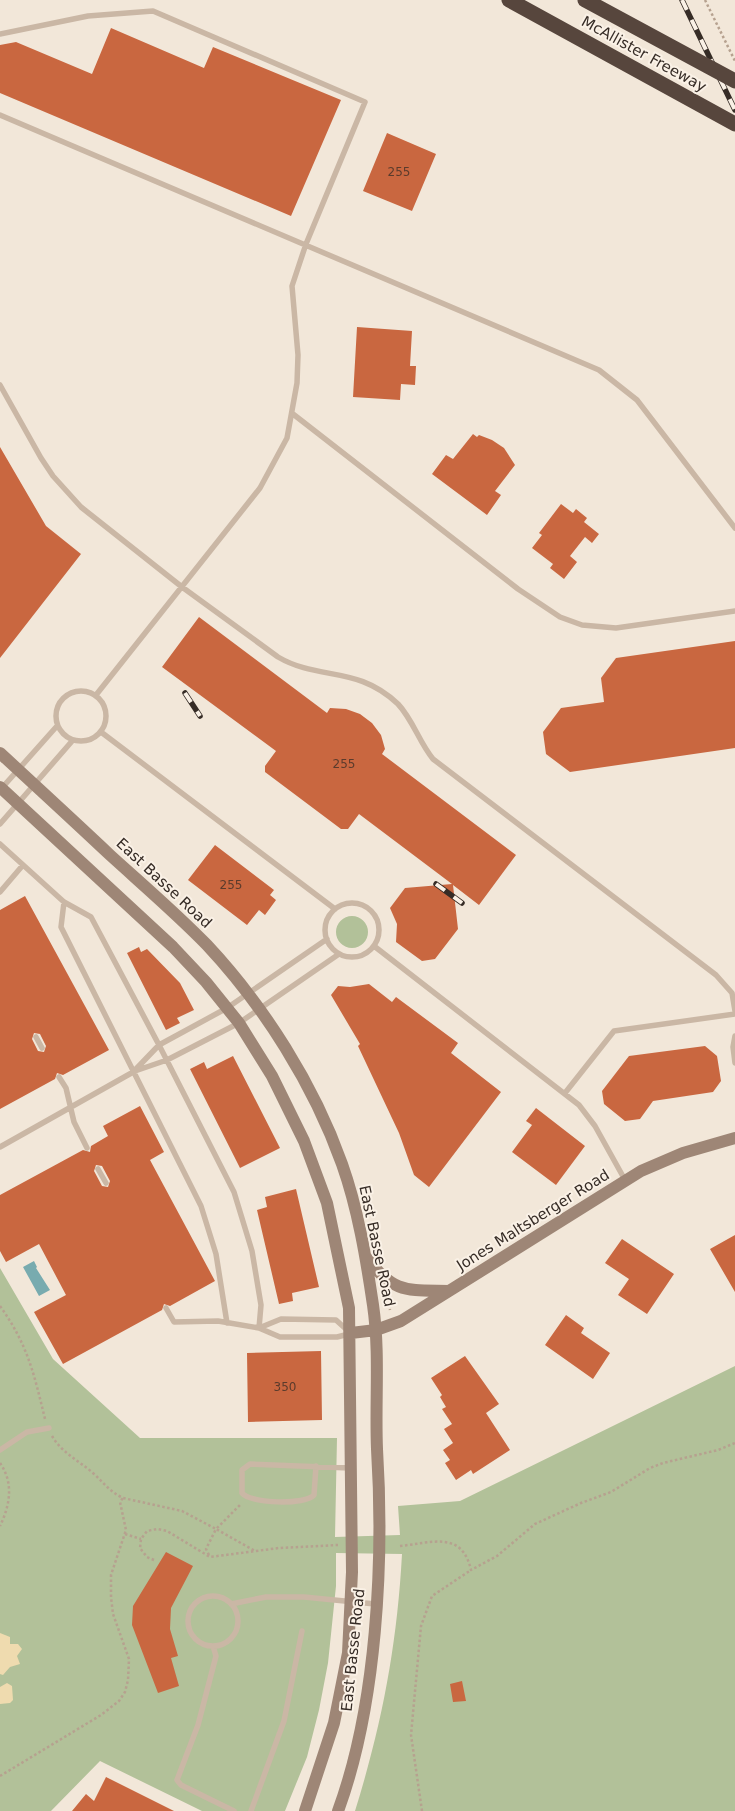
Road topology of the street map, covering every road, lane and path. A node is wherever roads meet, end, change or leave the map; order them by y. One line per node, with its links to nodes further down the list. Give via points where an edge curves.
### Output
1 (510, 0): 8 (highway, McAllister Freeway)
2 (585, 0): 6 (highway, McAllister Freeway, bridge)
3 (705, 0): 5 (path)
4 (0, 34): 9 (lane, via 88,16 153,11 365,102)
5 (735, 61)
6 (735, 80)
7 (0, 114): 9 (lane)
8 (735, 124)
9 (306, 244): 11 (lane, via 292,286 298,355); 12 (lane, via 599,370 637,400)
10 (0, 385): 13 (lane, via 41,458 65,490 93,519)
11 (293, 414): 13 (lane, via 288,438 260,488); 14 (lane, via 518,590 560,617 582,625 616,628)
12 (735, 528)
13 (182, 587): 15 (lane); 36 (lane, via 286,662 362,680 391,698 407,716 433,759 716,975 732,994)
14 (735, 611)
15 (96, 695): 16 (lane, via 88,691 69,693 57,707 55,717); 17 (lane, via 106,713)
16 (58, 726): 18 (lane); 20 (lane)
17 (101, 732): 18 (lane, via 83,742); 29 (lane)
18 (73, 740): 21 (lane)
19 (0, 753): 20 (main road, East Basse Road)
20 (19, 770): 21 (main road, East Basse Road); 22 (lane)
21 (34, 784): 23 (lane); 33 (main road, East Basse Road, via 207,946)
22 (1, 789): 23 (main road, East Basse Road)
23 (18, 803): 24 (lane); 34 (main road, East Basse Road, via 173,947)
24 (0, 824)
25 (0, 844): 26 (lane)
26 (23, 865): 27 (lane); 28 (lane)
27 (0, 892)
28 (64, 902): 40 (lane, via 91,917); 44 (lane, via 61,927)
29 (335, 909): 30 (lane, via 326,923); 31 (lane, via 357,903 373,912 379,929)
30 (327, 939): 32 (lane); 33 (lane)
31 (374, 946): 32 (lane, via 362,955); 46 (lane)
32 (339, 954): 35 (lane)
33 (248, 995): 34 (lane); 35 (main road, East Basse Road)
34 (227, 1008): 37 (main road, East Basse Road); 40 (lane)
35 (258, 1011): 37 (lane); 54 (main road, East Basse Road, via 291,1059 327,1129 342,1164)
36 (735, 1012): 46 (lane, via 614,1030)
37 (239, 1023): 42 (lane); 63 (main road, East Basse Road, via 272,1076 304,1141 327,1203 348,1302)
38 (735, 1036): 43 (lane)
39 (36, 1037): 41 (lane)
40 (159, 1045): 42 (lane); 44 (lane)
41 (42, 1048)
42 (167, 1060): 44 (lane); 61 (lane, via 234,1192 252,1251 261,1305)
43 (735, 1063)
44 (135, 1071): 47 (lane); 60 (lane, via 201,1206 216,1254)
45 (59, 1077): 47 (lane, via 66,1088)
46 (566, 1093): 52 (lane, via 596,1126)
47 (70, 1106): 49 (lane); 50 (lane)
48 (735, 1138): 52 (main road, Jones Maltsberger Road, via 683,1153)
49 (0, 1147)
50 (87, 1148)
51 (98, 1169): 53 (lane)
52 (626, 1181): 55 (main road, Jones Maltsberger Road)
53 (106, 1183)
54 (365, 1255): 55 (main road, via 380,1276 400,1288); 62 (main road, East Basse Road)
55 (449, 1291): 62 (main road, Jones Maltsberger Road, via 401,1321)
56 (389, 1304): 59 (path)
57 (0, 1306): 64 (path, via 26,1349)
58 (166, 1308): 60 (lane, via 174,1322)
59 (390, 1310)
60 (227, 1323): 61 (lane)
61 (259, 1328): 63 (lane, via 280,1336 337,1337); 63 (lane, via 281,1319 336,1320)
62 (376, 1330): 63 (main road, Jones Maltsberger Road); 84 (main road, East Basse Road, via 381,1513)
63 (350, 1333): 69 (main road, East Basse Road)
64 (49, 1428): 66 (lane, via 27,1432); 70 (path, via 57,1444 70,1457)
65 (735, 1443): 81 (path, via 650,1468 611,1492 535,1524 497,1556)
66 (0, 1450)
67 (0, 1463): 72 (path, via 10,1485 6,1515)
68 (316, 1466): 69 (lane); 71 (lane, via 314,1494 307,1501); 71 (lane, via 250,1464 242,1470 242,1493)
69 (352, 1468): 82 (main road, East Basse Road)
70 (123, 1498): 73 (path, via 182,1511); 74 (path, via 120,1502)
71 (247, 1498): 73 (path)
72 (0, 1526)
73 (216, 1529): 78 (path); 79 (path, via 206,1549)
74 (125, 1534): 75 (path); 87 (path, via 111,1575 114,1614 129,1659 125,1692 101,1715)
75 (140, 1539): 79 (path, via 147,1531 157,1529); 80 (path, via 140,1548)
76 (339, 1545): 78 (path)
77 (400, 1546): 81 (path, via 436,1542 456,1544 466,1556)
78 (256, 1551): 79 (path)
79 (210, 1557)
80 (154, 1560)
81 (471, 1570): 92 (path, via 432,1596 421,1626 411,1735)
82 (350, 1602): 83 (lane, via 266,1597); 84 (lane); 90 (main road, East Basse Road, via 348,1653 334,1723)
83 (232, 1604): 86 (lane, via 238,1619 237,1627 228,1641); 86 (lane, via 217,1596 208,1596 200,1599 189,1612 192,1636)
84 (375, 1604): 91 (main road, East Basse Road, via 373,1649 356,1755)
85 (302, 1631): 89 (lane, via 284,1721)
86 (213, 1646): 88 (lane, via 216,1656 205,1699 177,1780)
87 (0, 1776)
88 (234, 1811)
89 (251, 1811)
90 (305, 1811)
91 (338, 1811)
92 (422, 1811)

